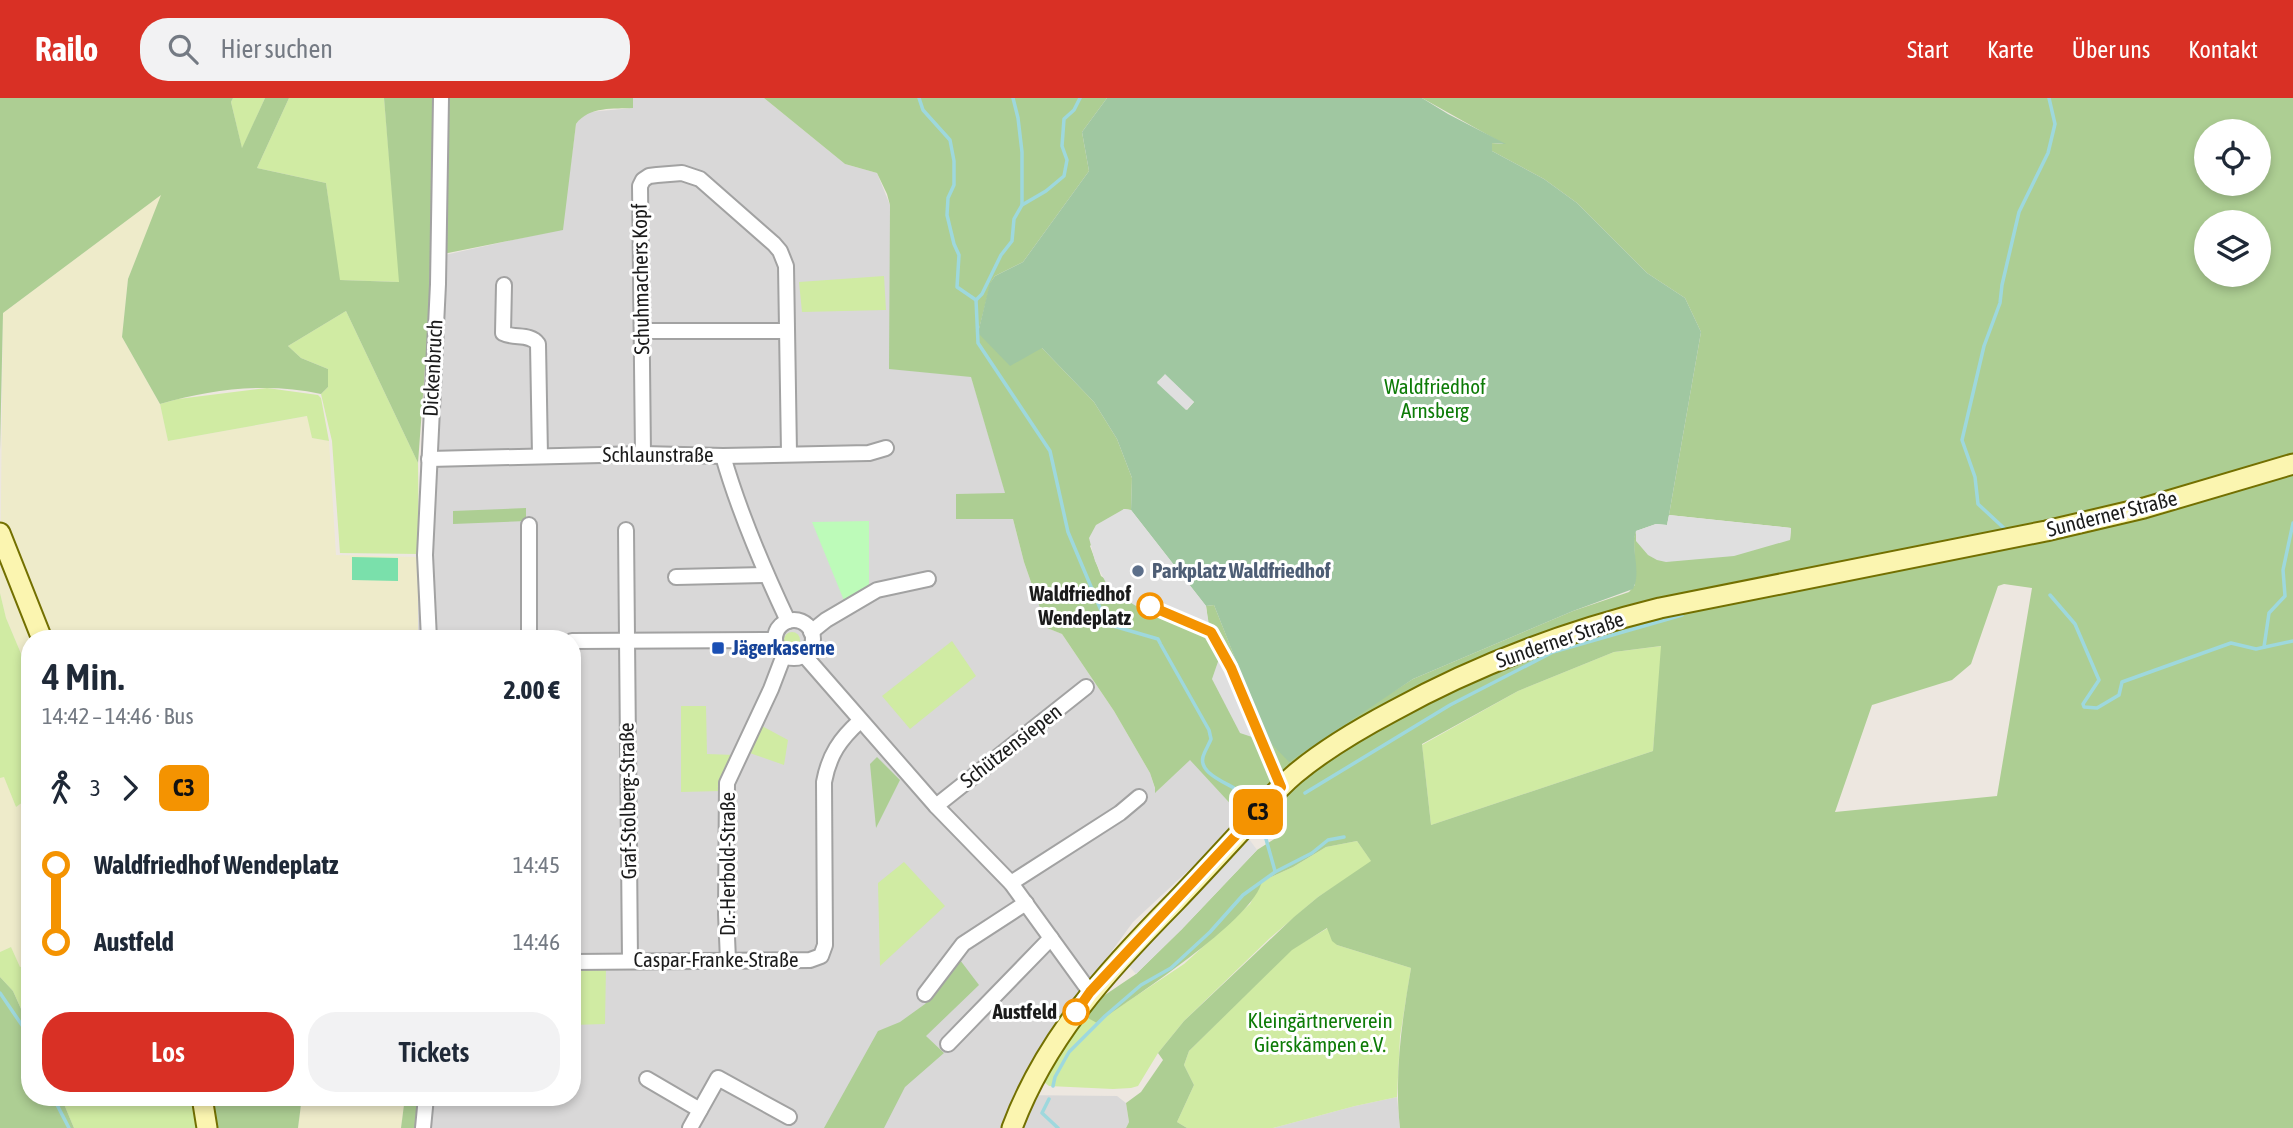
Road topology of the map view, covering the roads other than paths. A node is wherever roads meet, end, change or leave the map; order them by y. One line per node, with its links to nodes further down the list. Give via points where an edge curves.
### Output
1 (441, 98): 10 (street, Dickenbruch)
2 (504, 285): 8 (street, via 503,333 531,338 538,344)
3 (643, 331): 4 (street); 4 (street, Schuhmachers Kopf, via 640,186 649,176 682,173 704,183 780,251 787,273); 7 (street, Schuhmachers Kopf)
4 (787, 331): 6 (street, Schuhmachers Kopf)
5 (886, 448): 6 (street, Schlaunstraße, via 869,453)
6 (789, 453): 9 (street, Schlaunstraße)
7 (643, 454): 8 (street, Schlaunstraße); 9 (street, Schlaunstraße)
8 (540, 456): 10 (street, Schlaunstraße)
9 (723, 456): 15 (street)
10 (429, 459): 20 (street, Dickenbruch, via 425,555)
11 (2293, 464): 38 (main road, Sunderner Straße, via 2046,531 1618,618 1476,669 1368,724 1295,774)
12 (529, 525): 21 (street)
13 (626, 530): 23 (street, Graf-Stolberg-Straße)
14 (0, 533): 19 (main road)
15 (766, 576): 16 (street); 18 (street)
16 (676, 577)
17 (928, 579): 22 (street, via 877,590)
18 (788, 621): 22 (street, via 804,623); 24 (street, via 780,626)
19 (38, 630)
20 (429, 630)
21 (529, 630)
22 (811, 632): 27 (street, via 812,645)
23 (626, 640): 24 (street); 25 (street); 36 (street, Graf-Stolberg-Straße)
24 (775, 640): 26 (street)
25 (581, 641)
26 (784, 655): 27 (street); 35 (street, Dr.-Herbold-Straße, via 727,783)
27 (804, 655): 29 (street)
28 (1086, 687): 31 (street, Schützensiepen)
29 (860, 720): 31 (street); 35 (street, Caspar-Franke-Straße, via 835,748 824,782 824,951 810,960)
30 (1139, 797): 32 (street)
31 (936, 806): 32 (street)
32 (1011, 883): 33 (street)
33 (1026, 903): 34 (street); 39 (street, via 963,944)
34 (1051, 938): 38 (street); 40 (street)
35 (728, 960): 36 (street, Caspar-Franke-Straße)
36 (630, 961): 37 (street, Caspar-Franke-Straße)
37 (581, 962)
38 (1090, 992): 49 (main road, Sunderner Straße, via 1036,1073)
39 (925, 994)
40 (948, 1044)
41 (647, 1079): 44 (street)
42 (203, 1106): 46 (main road)
43 (425, 1106): 47 (street)
44 (700, 1110): 45 (street, via 718,1078); 48 (street)
45 (789, 1117)
46 (207, 1128)
47 (423, 1128)
48 (690, 1128)
49 (1012, 1128)

